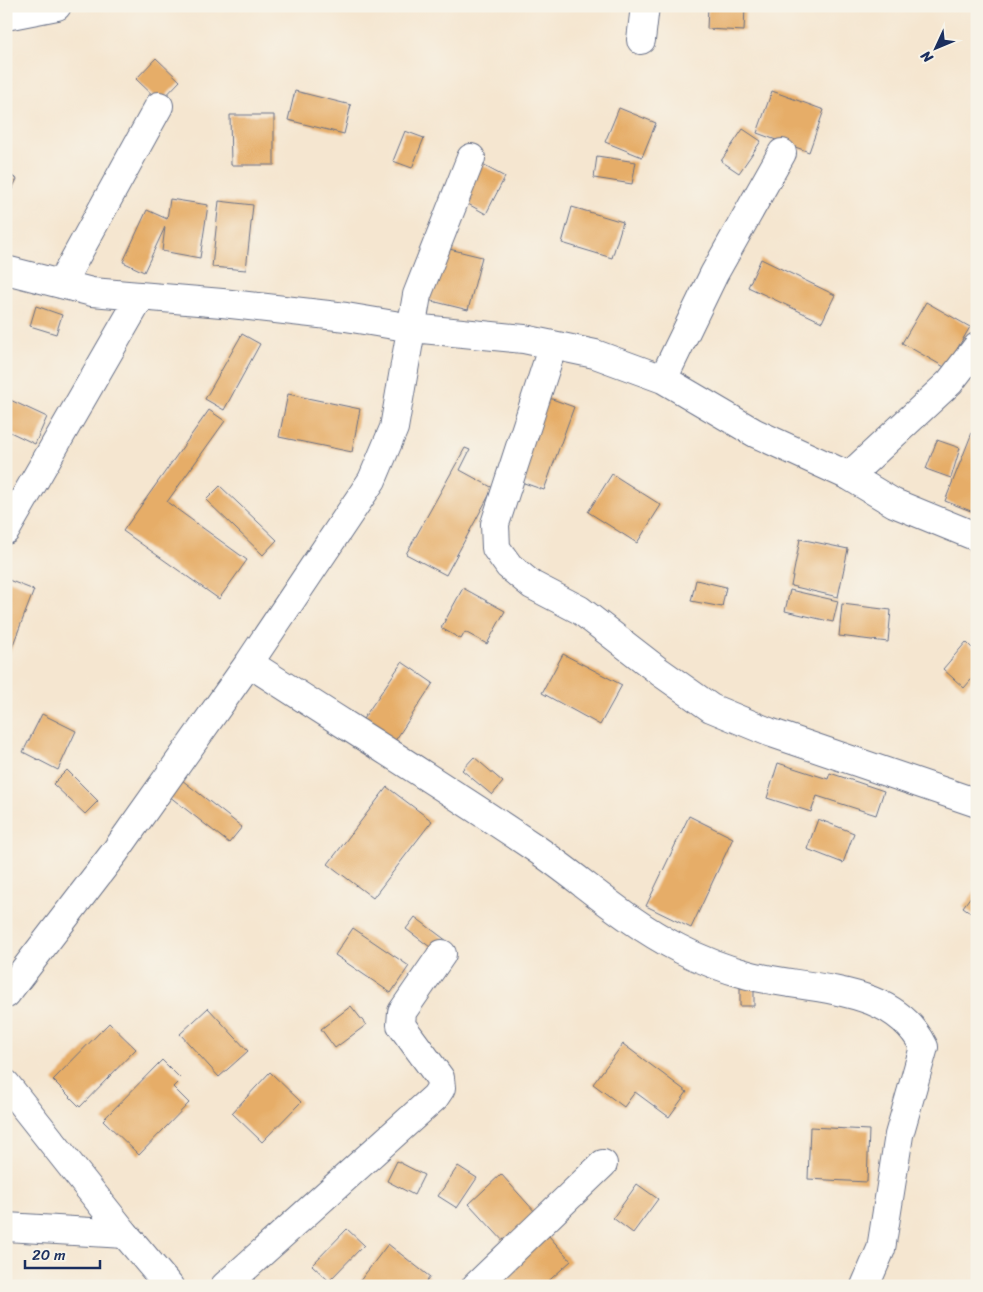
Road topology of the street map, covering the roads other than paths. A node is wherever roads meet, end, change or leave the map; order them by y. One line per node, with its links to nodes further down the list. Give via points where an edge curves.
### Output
1 (56, 6): 3 (street)
2 (645, 6): 4 (street)
3 (6, 16)
4 (640, 40)
5 (159, 106): 9 (street)
6 (782, 152): 14 (street, via 714,274)
7 (471, 158): 11 (street, via 417,295)
8 (6, 270): 9 (street)
9 (61, 284): 10 (street, via 92,292)
10 (141, 296): 11 (street, via 346,317); 16 (street)
11 (412, 328): 12 (street); 18 (street, via 394,428 372,480)
12 (552, 344): 14 (street, via 595,354); 19 (street, via 495,524 496,548 508,566 532,585 580,610 711,708 769,732)
13 (977, 347): 15 (street, via 950,382)
14 (663, 379): 15 (street, via 754,433)
15 (849, 476): 17 (street, via 894,502)
16 (6, 530)
17 (977, 538)
18 (249, 663): 21 (street, via 115,852); 29 (street, via 533,847 607,903 678,948 748,975 872,1000 899,1015 918,1034 924,1047 899,1135 881,1249)
19 (977, 803)
20 (442, 954): 27 (street, via 402,1012 401,1024 440,1078 442,1088)
21 (6, 994)
22 (6, 1084): 25 (street)
23 (603, 1164): 28 (street)
24 (6, 1227): 25 (street)
25 (125, 1234): 26 (street)
26 (169, 1286)
27 (225, 1286)
28 (476, 1286)
29 (865, 1286)

